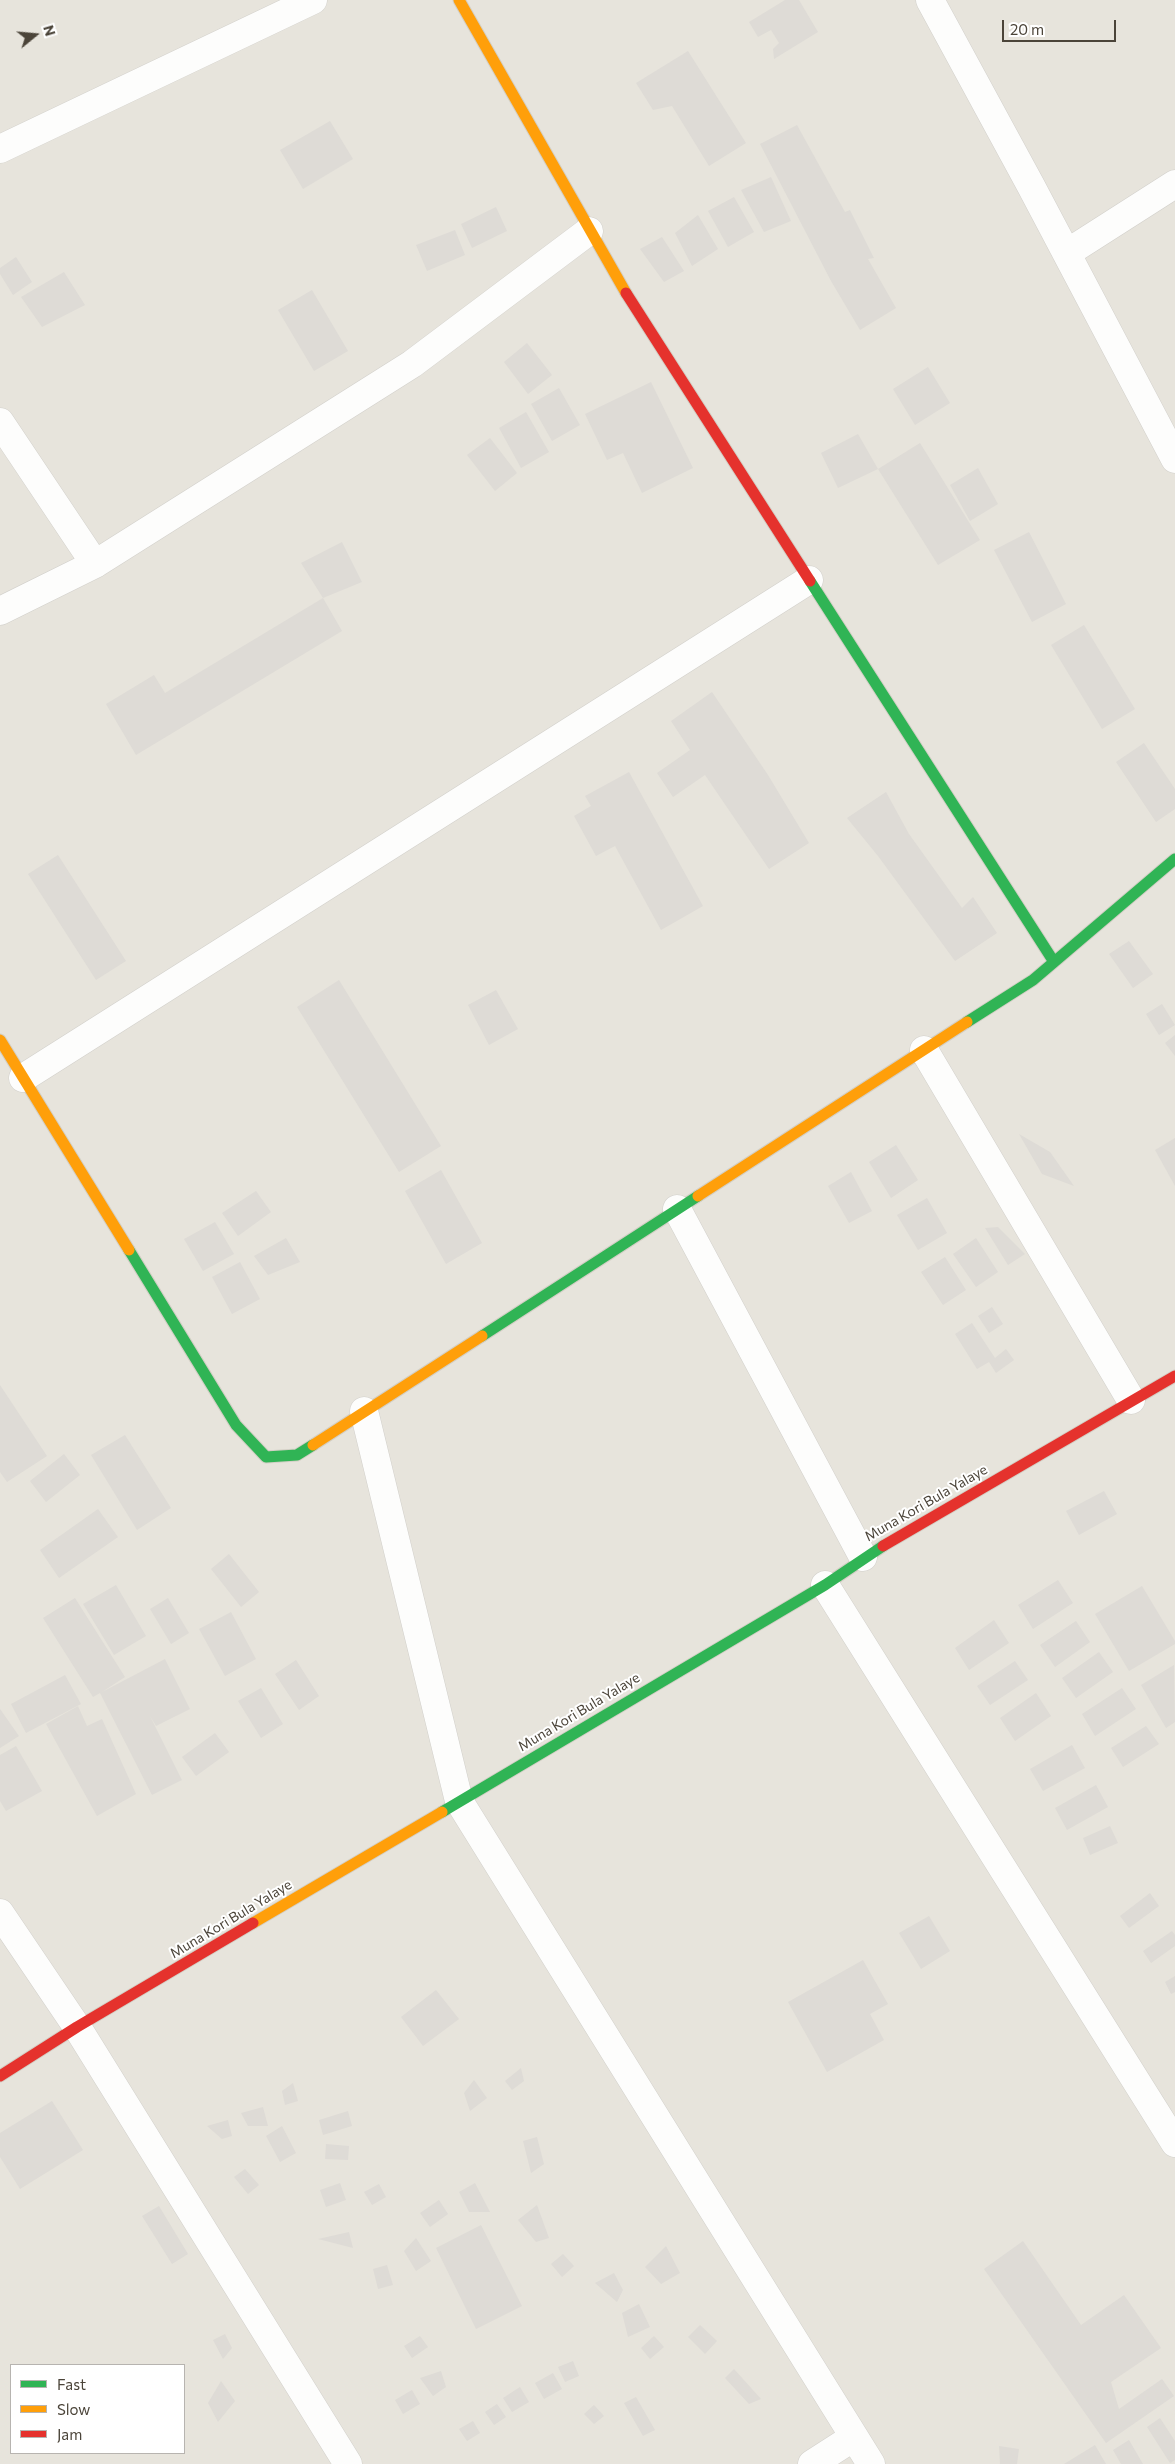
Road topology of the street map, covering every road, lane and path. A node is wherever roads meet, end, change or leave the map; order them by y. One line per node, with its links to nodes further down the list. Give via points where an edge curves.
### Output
1 (313, 0): 4 (street)
2 (459, 0): 6 (street)
3 (930, 0): 7 (street)
4 (0, 149)
5 (1175, 184): 7 (street)
6 (589, 231): 10 (street, via 412,364); 11 (street)
7 (1066, 253): 9 (street)
8 (0, 422): 10 (street)
9 (1175, 459)
10 (95, 564): 12 (street)
11 (809, 580): 14 (street); 17 (street)
12 (0, 611)
13 (1175, 859): 14 (street)
14 (1054, 962): 16 (street, via 1033,980)
15 (0, 1040): 17 (street)
16 (924, 1050): 18 (street); 20 (street)
17 (23, 1078): 21 (street, via 236,1425 266,1457 297,1455)
18 (677, 1209): 21 (street); 22 (street)
19 (1175, 1376): 20 (street, Muna Kori Bula Yalaye)
20 (1131, 1400): 22 (street, Muna Kori Bula Yalaye)
21 (364, 1411): 24 (street)
22 (863, 1557): 23 (street, Muna Kori Bula Yalaye)
23 (825, 1585): 24 (street, Muna Kori Bula Yalaye); 28 (street)
24 (459, 1801): 26 (street, Muna Kori Bula Yalaye); 29 (street)
25 (0, 1913): 26 (street)
26 (77, 2027): 27 (street, Muna Kori Bula Yalaye); 30 (street)
27 (0, 2076)
28 (1175, 2143)
29 (854, 2437): 31 (street); 32 (street)
30 (348, 2464)
31 (812, 2464)
32 (871, 2464)

